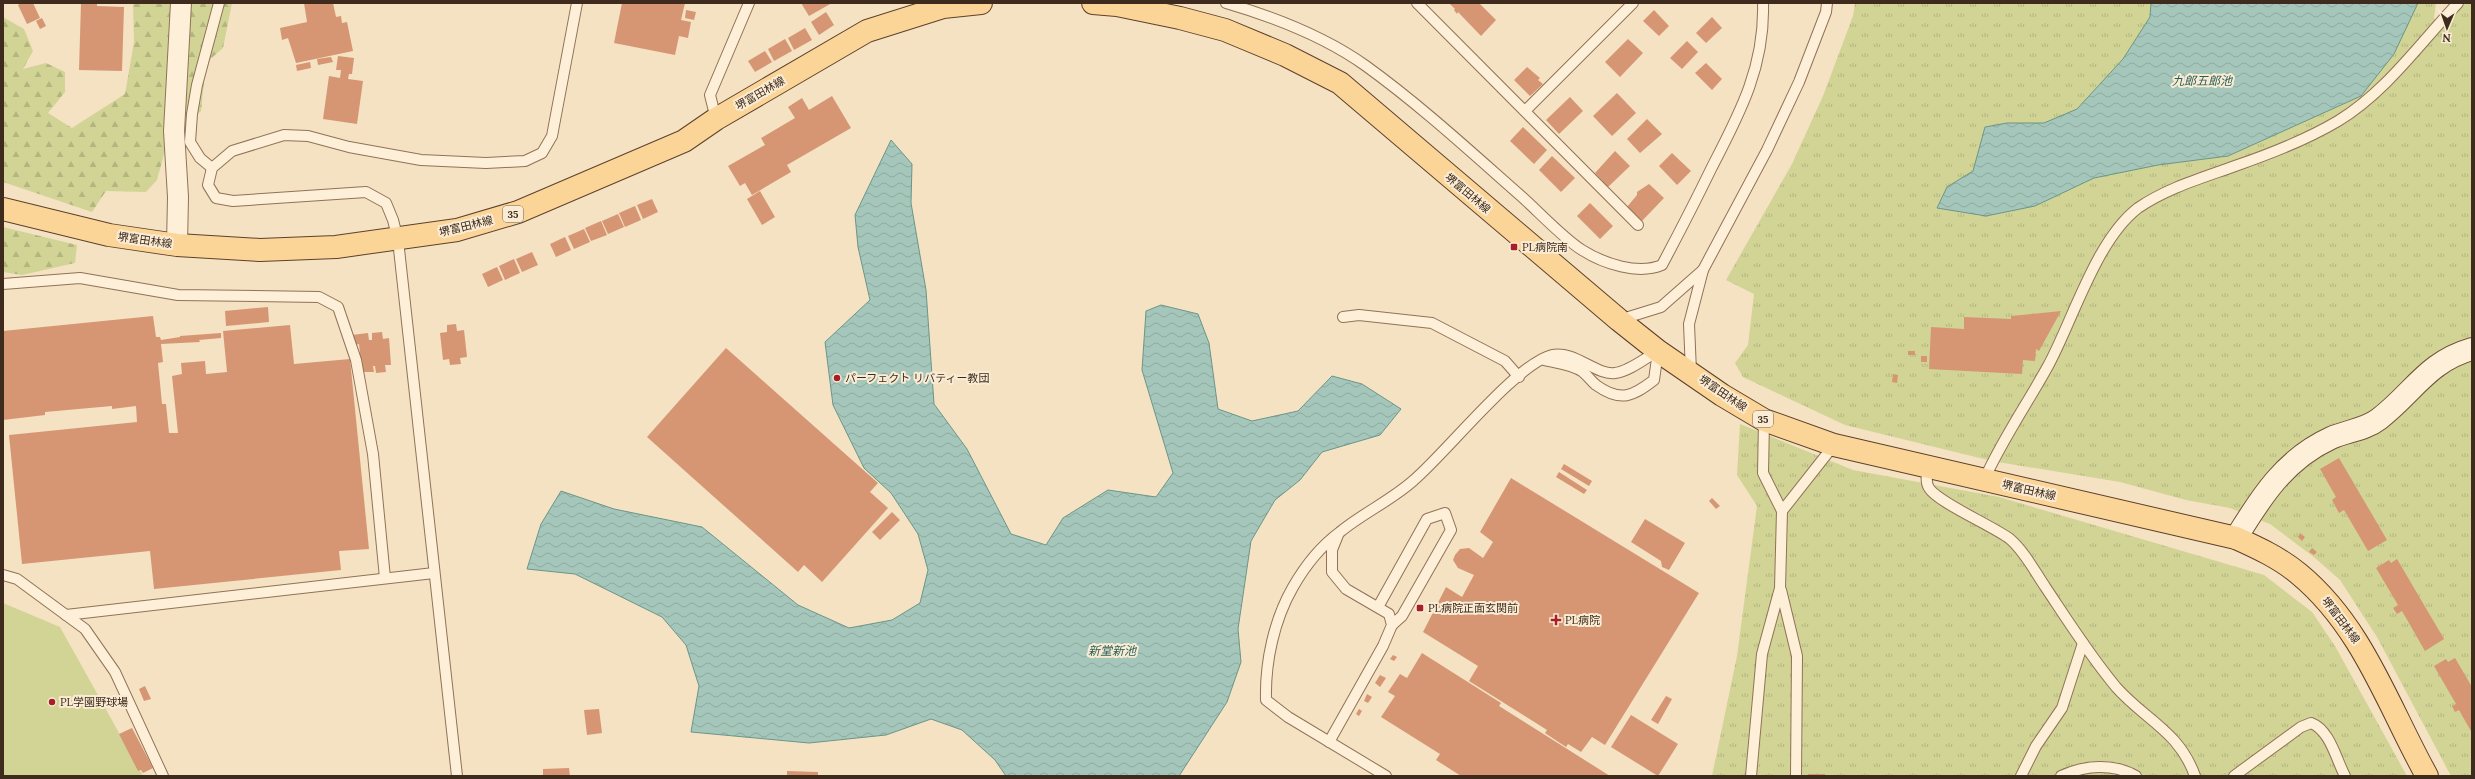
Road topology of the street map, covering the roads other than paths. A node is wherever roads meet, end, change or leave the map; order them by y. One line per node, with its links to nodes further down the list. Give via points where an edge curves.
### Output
1 (181, 3): 19 (street, via 174,131 178,197)
2 (219, 3): 15 (lane, via 197,85 190,142 200,158)
3 (577, 3): 15 (lane, via 552,136 542,154 525,161 486,163 421,160 349,147 308,136 284,135 232,151)
4 (749, 3): 14 (lane, via 710,95)
5 (981, 3): 14 (main road, 堺富田林線 / 35, via 943,7 867,31)
6 (1093, 3): 23 (main road, 堺富田林線 / 35, via 1173,16 1225,30 1285,55 1340,83)
7 (1226, 3): 10 (lane, via 1301,29 1365,66 1464,146 1581,250 1608,262 1651,270 1662,265 1746,99 1759,60)
8 (1417, 3): 13 (lane)
9 (1633, 3): 13 (lane)
10 (1763, 3)
11 (1827, 3): 20 (lane, via 1826,12 1799,82 1768,150)
12 (2458, 3): 32 (lane, via 2374,94 2337,122 2273,152 2191,181 2138,208 2123,223 2103,252 2048,365 1995,456)
13 (1524, 111): 17 (lane)
14 (716, 119): 18 (main road, 堺富田林線 / 35, via 684,141 518,212 456,230)
15 (212, 168): 18 (lane, via 208,185 216,198 233,201 366,192 386,203)
16 (3, 209): 19 (main road, 堺富田林線 / 35, via 109,235)
17 (1638, 225)
18 (398, 240): 19 (main road, 堺富田林線 / 35, via 336,247 260,250); 36 (lane)
19 (177, 244)
20 (1703, 270): 23 (lane, via 1661,308); 27 (lane, via 1690,324)
21 (3, 284): 38 (lane, via 80,278 178,295 319,297 338,306 356,360 373,454)
22 (1343, 317): 28 (lane, via 1359,315 1432,323 1505,361)
23 (1619, 320): 25 (main road, 堺富田林線 / 35)
24 (2472, 349): 35 (street, via 2444,359 2377,421 2332,438 2296,459 2276,478 2260,499)
25 (1658, 351): 26 (lane, via 1614,373 1564,356 1552,355); 26 (lane, via 1654,380 1635,395 1620,396 1597,386 1582,372 1567,365); 27 (main road, 堺富田林線 / 35)
26 (1544, 360): 28 (lane, via 1535,363)
27 (1691, 372): 29 (main road, 堺富田林線 / 35, via 1722,395)
28 (1519, 377): 34 (lane, via 1414,481)
29 (1764, 420): 30 (main road, 堺富田林線 / 35); 33 (lane, via 1763,473)
30 (1834, 445): 31 (main road, 堺富田林線 / 35); 33 (lane)
31 (1928, 467): 32 (main road, 堺富田林線 / 35); 43 (lane, via 1929,488 1946,501 1999,531 2018,546)
32 (1984, 480): 35 (main road, 堺富田林線 / 35)
33 (1782, 511): 39 (lane)
34 (1338, 533): 40 (lane, via 1332,550 1332,572 1346,589); 44 (lane, via 1313,558 1293,588 1272,641 1265,684 1266,700)
35 (2236, 538): 56 (main road, 堺富田林線 / 35, via 2270,554 2299,573 2326,598 2351,630 2370,661)
36 (434, 573): 38 (lane); 46 (lane)
37 (3, 575): 41 (lane, via 17,579)
38 (385, 578): 41 (lane)
39 (1780, 588): 48 (lane, via 1762,654); 49 (lane, via 1797,656)
40 (1378, 607): 42 (lane, via 1389,614); 42 (lane, via 1427,519 1445,513 1451,530 1402,616)
41 (66, 615): 45 (lane, via 85,629 115,672)
42 (1392, 625): 44 (lane, via 1383,646)
43 (2083, 644): 50 (lane, via 2062,708 2036,746); 53 (lane, via 2116,686 2179,744)
44 (1329, 742): 47 (lane)
45 (163, 776)
46 (457, 776)
47 (1386, 776)
48 (1751, 776)
49 (1796, 776)
50 (2021, 776)
51 (2061, 776): 52 (lane, via 2076,770 2098,767 2116,768)
52 (2136, 776)
53 (2195, 776)
54 (2234, 776): 55 (lane, via 2311,723 2320,726)
55 (2345, 776)
56 (2427, 776)

